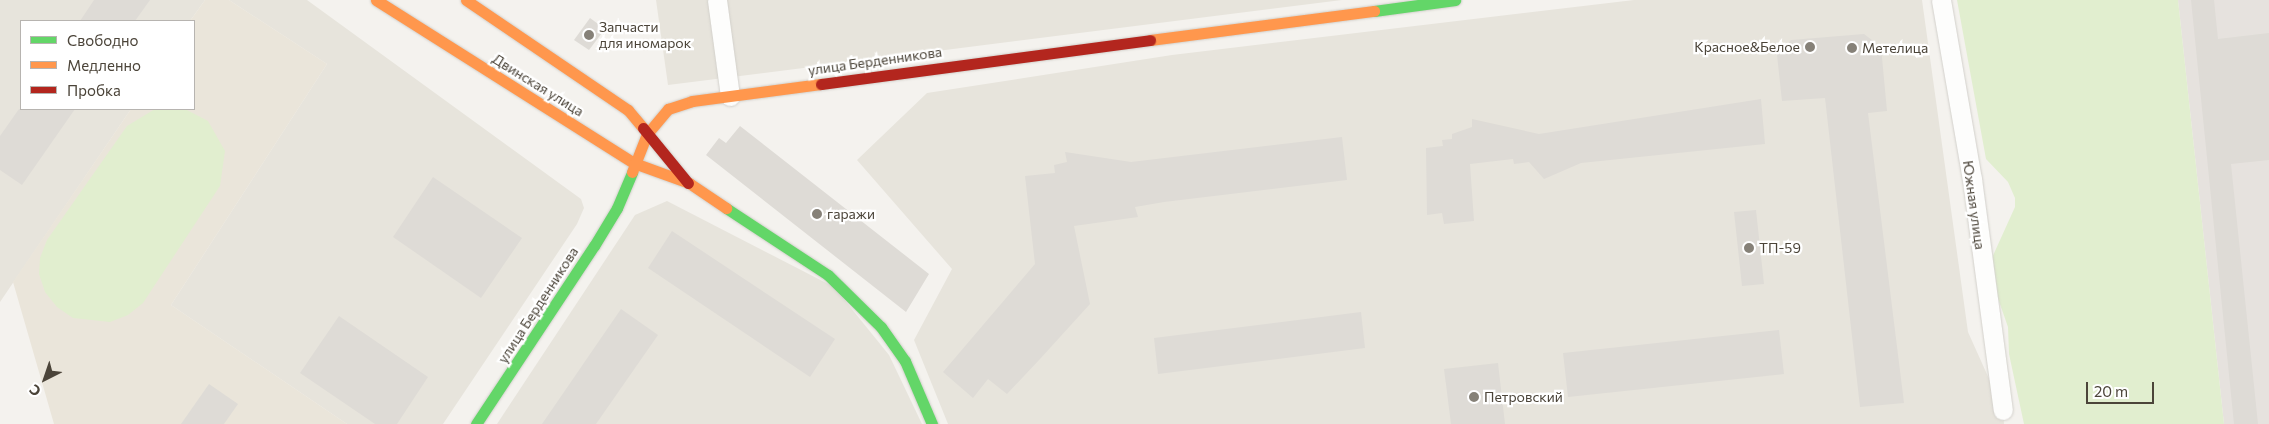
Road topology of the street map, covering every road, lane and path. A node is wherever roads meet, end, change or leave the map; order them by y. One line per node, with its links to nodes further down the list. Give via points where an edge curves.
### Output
1 (376, 0): 8 (street, Двинская улица)
2 (466, 0): 7 (street, Двинская улица, via 628,110)
3 (717, 0): 6 (street)
4 (1455, 0): 6 (street, улица Берденникова)
5 (1941, 0): 10 (street, Южная улица, via 1972,179)
6 (730, 96): 7 (street, улица Берденникова, via 692,101 668,109)
7 (647, 134): 8 (street, улица Берденникова); 9 (street, Двинская улица)
8 (634, 163): 9 (street, Двинская улица); 11 (street, улица Берденникова, via 617,208 594,246)
9 (689, 183): 12 (street, Двинская улица, via 828,275 858,303 905,361)
10 (2003, 410)
11 (476, 424)
12 (932, 424)

